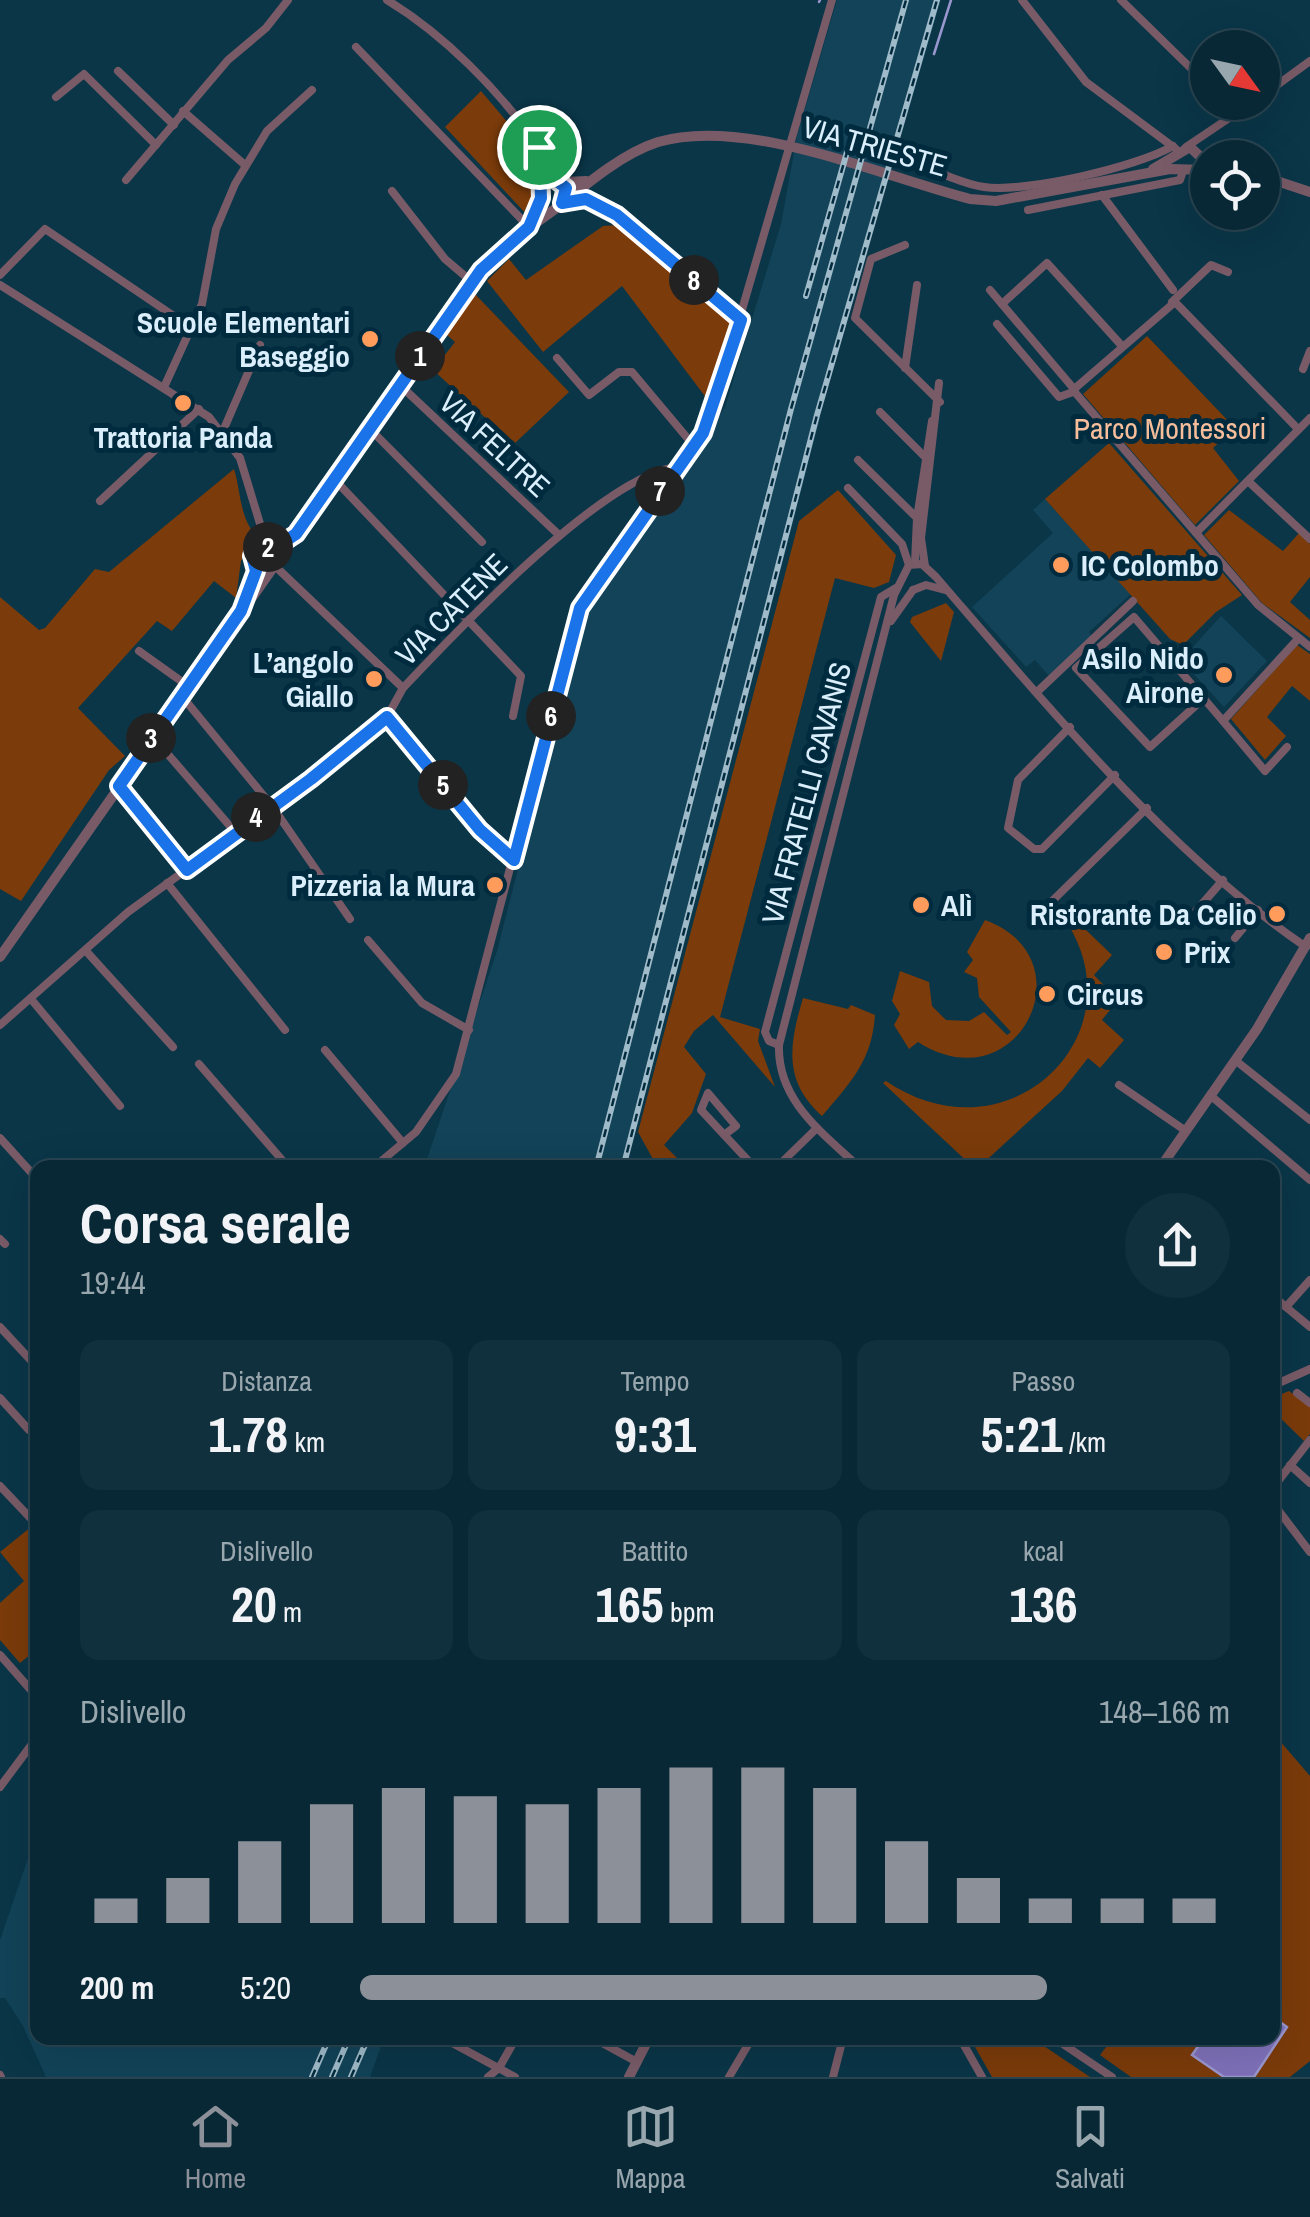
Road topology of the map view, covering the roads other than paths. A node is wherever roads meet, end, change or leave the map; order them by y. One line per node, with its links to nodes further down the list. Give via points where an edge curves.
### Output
1 (288, 0): 13 (street)
2 (386, 0): 18 (street, via 443,40)
3 (832, 0): 49 (street)
4 (1022, 0): 19 (street, via 1086,82)
5 (1121, 0): 8 (street)
6 (356, 47): 37 (street)
7 (1310, 60): 10 (street)
8 (1190, 67)
9 (118, 70): 15 (street)
10 (1280, 82)
11 (312, 90): 22 (street, via 268,130)
12 (56, 96): 17 (street, via 84,74)
13 (183, 111): 15 (street); 22 (street)
14 (1229, 120): 16 (street)
15 (174, 125): 17 (street)
16 (1203, 139): 19 (street)
17 (156, 145): 27 (street)
18 (539, 147): 29 (street); 33 (street)
19 (1179, 150): 20 (street); 21 (street); 25 (street, via 1020,186 982,187); 26 (street, VIA TRIESTE)
20 (1190, 159)
21 (1190, 159)
22 (245, 165): 51 (street, via 216,229)
23 (1190, 166): 26 (street, VIA TRIESTE)
24 (1190, 171): 34 (street, via 1180,180)
25 (939, 173)
26 (1148, 173): 28 (street, VIA TRIESTE, via 985,200 747,138 679,138 654,144)
27 (126, 180)
28 (591, 181): 29 (street, VIA TRIESTE); 35 (street, VIA TRIESTE)
29 (559, 182): 33 (street, VIA TRIESTE); 35 (street)
30 (1280, 182): 32 (street)
31 (392, 191): 41 (street)
32 (1310, 192)
33 (541, 193): 35 (street); 37 (street, VIA TRIESTE)
34 (1102, 196): 36 (street); 45 (street)
35 (561, 202): 37 (street, VIA TRIESTE); 49 (street, via 586,199 617,215)
36 (1028, 210)
37 (529, 227): 41 (street, VIA TRIESTE)
38 (906, 245): 56 (street, via 871,259 854,318)
39 (1228, 272): 47 (street, via 1211,265)
40 (0, 273): 46 (street); 51 (street, via 45,229)
41 (472, 282): 59 (street, VIA TRIESTE)
42 (917, 284): 56 (street)
43 (0, 285): 46 (street)
44 (990, 290): 48 (street)
45 (1173, 290)
46 (23, 300): 58 (street)
47 (1172, 302): 53 (street); 64 (street)
48 (1001, 303): 53 (street, via 1047,263); 60 (street)
49 (741, 320): 67 (street, via 710,420)
50 (997, 324): 60 (street, via 1059,397)
51 (193, 329): 58 (street)
52 (260, 345): 66 (street)
53 (1122, 346): 60 (street)
54 (1310, 352): 57 (street)
55 (557, 358): 67 (street, via 590,395 619,372 632,372)
56 (905, 368): 69 (street, via 938,400)
57 (1303, 369)
58 (164, 385): 61 (street)
59 (400, 386): 65 (street, VIA TRIESTE); 77 (street, VIA FELTRE)
60 (1073, 390): 76 (street)
61 (199, 409): 66 (street); 74 (street)
62 (880, 412): 69 (street)
63 (1310, 418): 64 (street)
64 (1298, 429): 72 (street)
65 (370, 430): 71 (street, VIA TRIESTE); 79 (street)
66 (223, 431): 80 (street, via 251,485)
67 (694, 446): 70 (street)
68 (858, 460): 75 (street)
69 (929, 460): 75 (street)
70 (678, 466): 77 (street, VIA CATENE, via 588,512); 108 (street, via 580,608)
71 (334, 480): 80 (street, VIA TRIESTE, via 296,534); 88 (street)
72 (1248, 482): 76 (street); 78 (street)
73 (848, 488): 81 (street)
74 (100, 501)
75 (920, 520): 81 (street)
76 (1196, 533): 90 (street)
77 (559, 535): 88 (street, VIA CATENE)
78 (1310, 539)
79 (482, 542)
80 (267, 560): 93 (street); 94 (street, via 241,611)
81 (919, 567): 82 (street, VIA FRATELLI CAVANIS); 83 (street); 86 (street)
82 (903, 577): 84 (street, VIA FRATELLI CAVANIS); 85 (street)
83 (926, 585): 85 (street); 86 (street)
84 (896, 588): 89 (street, VIA FRATELLI CAVANIS); 122 (street, VIA FRATELLI CAVANIS, via 881,597)
85 (913, 590): 89 (street, VIA FRATELLI CAVANIS)
86 (948, 593): 95 (street)
87 (1133, 601): 95 (street)
88 (470, 620): 93 (street, VIA CATENE); 97 (street, via 521,676)
89 (884, 634): 126 (street, VIA FRATELLI CAVANIS)
90 (1297, 640): 91 (street); 99 (street)
91 (1310, 647)
92 (138, 651): 94 (street)
93 (403, 688): 98 (street, VIA CATENE)
94 (184, 691): 101 (street); 105 (street)
95 (1038, 692): 100 (street)
96 (1202, 698): 96 (street, via 1134,617 1076,668 1150,746); 99 (street)
97 (512, 716)
98 (387, 717): 105 (street, VIA CATENE); 108 (street, via 480,830)
99 (1223, 721): 102 (street, via 1265,771)
100 (1070, 727): 103 (street); 103 (street, via 1018,780 1008,828 1042,849)
101 (152, 737): 104 (street); 107 (street)
102 (1287, 747)
103 (1115, 775): 106 (street)
104 (119, 786): 109 (street); 120 (street)
105 (272, 806): 107 (street, VIA CATENE); 115 (street)
106 (1148, 808): 110 (street); 112 (street)
107 (235, 832): 109 (street, VIA CATENE)
108 (514, 860): 125 (street)
109 (187, 870): 111 (street, VIA CATENE)
110 (1223, 880): 113 (street); 114 (street)
111 (167, 883): 119 (street, VIA CATENE); 124 (street)
112 (1044, 909)
113 (1258, 910): 116 (street); 118 (street)
114 (1196, 911)
115 (350, 919)
116 (1235, 938)
117 (368, 940): 125 (street, via 422,1003)
118 (1308, 942): 130 (street)
119 (86, 951): 121 (street, VIA CATENE); 128 (street)
120 (0, 956)
121 (32, 999): 123 (street, VIA CATENE); 134 (street)
122 (769, 1018): 126 (street); 127 (street, VIA FRATELLI CAVANIS, via 765,1034)
123 (0, 1025)
124 (285, 1030)
125 (469, 1030): 140 (street, via 456,1074)
126 (781, 1031): 127 (street, VIA FRATELLI CAVANIS)
127 (779, 1045): 136 (street, VIA FRATELLI CAVANIS, via 787,1090)
128 (174, 1047)
129 (325, 1050): 140 (street)
130 (1236, 1060): 133 (street); 135 (street)
131 (199, 1064): 141 (street)
132 (1118, 1085): 137 (street)
133 (1210, 1096): 137 (street); 148 (street)
134 (120, 1106)
135 (1310, 1120)
136 (817, 1128): 144 (street); 145 (street, VIA FRATELLI CAVANIS)
137 (1186, 1131): 146 (street)
138 (724, 1135): 138 (street, via 701,1110 708,1093 736,1126); 143 (street)
139 (0, 1138): 147 (street)
140 (402, 1143): 142 (street)
141 (282, 1160)
142 (382, 1160)
143 (747, 1160)
144 (784, 1160)
145 (851, 1160)
146 (1166, 1160)
147 (30, 1171)
148 (1310, 1180)
149 (1310, 1280): 151 (street)
150 (1280, 1302): 151 (street)
151 (1286, 1307): 153 (street)
152 (0, 1327): 154 (street)
153 (1310, 1327)
154 (30, 1359)
155 (1310, 1369): 156 (street)
156 (1280, 1381)
157 (1297, 1393): 159 (street)
158 (0, 1398): 160 (street)
159 (1310, 1404)
160 (30, 1430)
161 (1310, 1440): 162 (street)
162 (1290, 1465): 163 (street); 164 (street)
163 (1280, 1478)
164 (1310, 1483)
165 (0, 1486): 167 (street)
166 (1280, 1513): 168 (street)
167 (30, 1518)
168 (1310, 1552)
169 (0, 1655): 170 (street)
170 (30, 1689)
171 (30, 1746): 172 (street)
172 (1, 1782)
173 (456, 2045): 182 (street)
174 (512, 2045): 182 (street)
175 (606, 2045): 181 (street)
176 (646, 2045): 181 (street)
177 (748, 2045): 186 (street)
178 (841, 2045): 187 (street)
179 (964, 2045): 188 (street)
180 (1064, 2045): 189 (street)
181 (637, 2062): 185 (street)
182 (499, 2068): 183 (street); 184 (street)
183 (488, 2077)
184 (516, 2077)
185 (629, 2077)
186 (729, 2077)
187 (832, 2077)
188 (982, 2077)
189 (1112, 2077)

